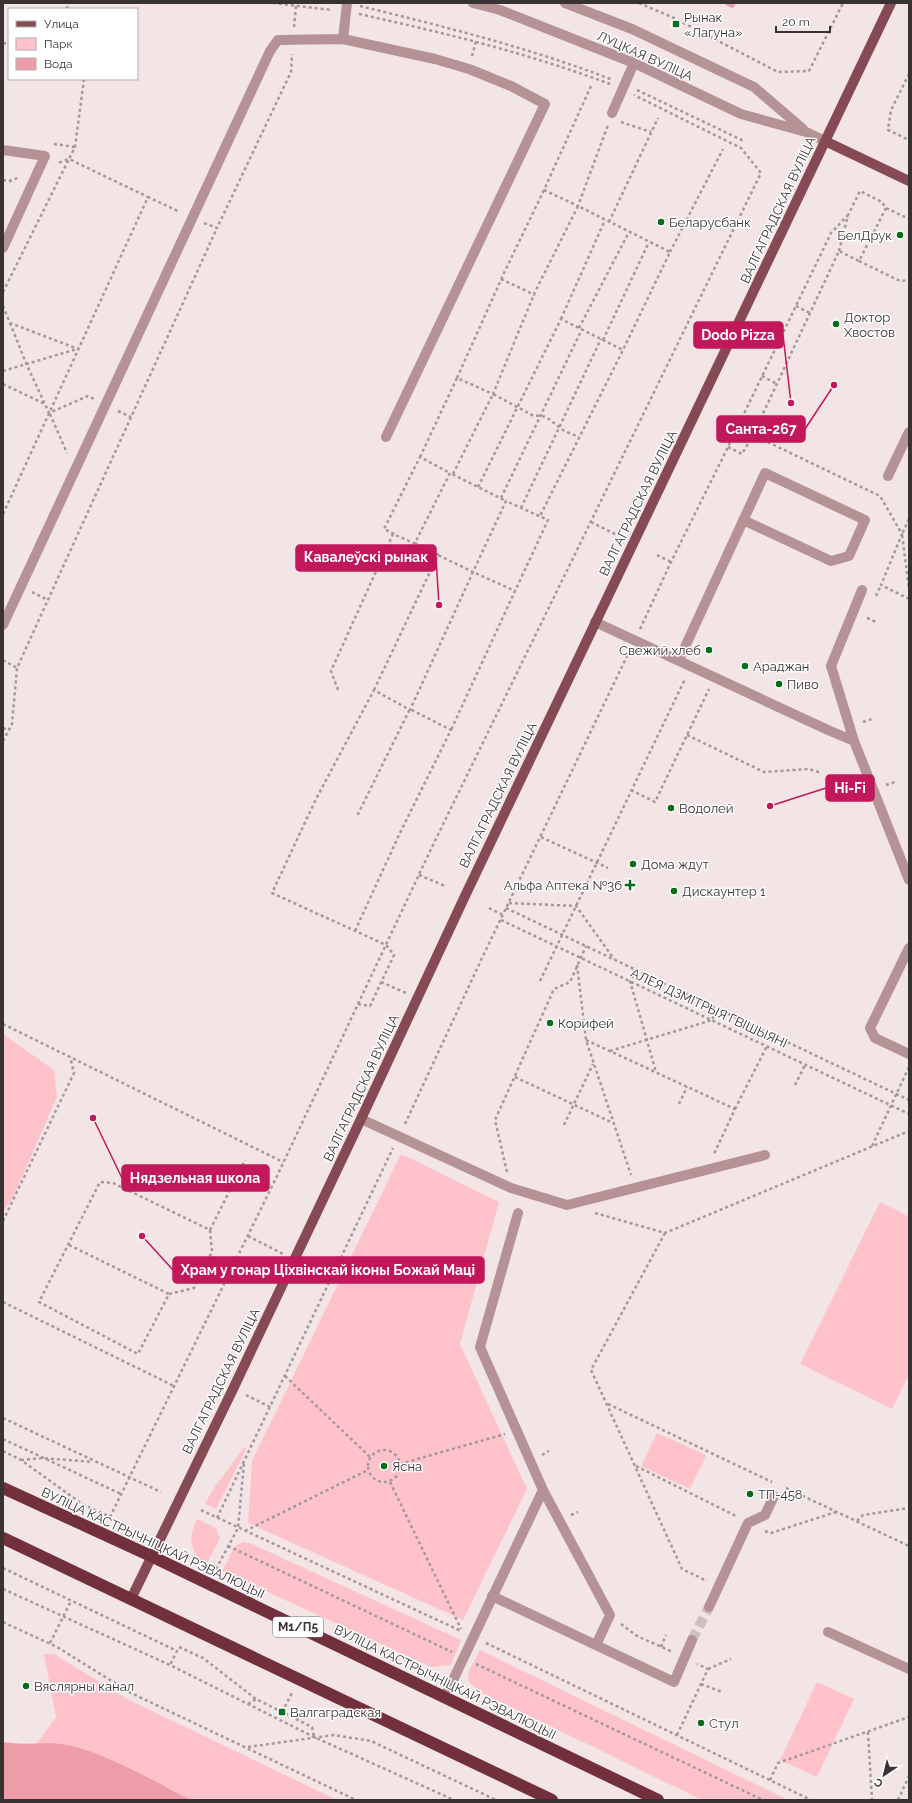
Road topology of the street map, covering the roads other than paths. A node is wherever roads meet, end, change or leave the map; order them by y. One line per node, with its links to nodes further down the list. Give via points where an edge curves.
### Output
1 (473, 3): 6 (street, ЛУЦКАЯ ВУЛІЦА, via 500,10)
2 (565, 3): 8 (street, ЛУЦКАЯ ВУЛІЦА, via 632,29 754,87)
3 (890, 3): 9 (main road, ВАЛГАГРАДСКАЯ ВУЛІЦА)
4 (350, 6): 5 (street)
5 (343, 39): 14 (street, via 469,69 511,86 545,104); 19 (street, via 278,40 270,51)
6 (634, 63): 7 (street); 8 (street, ЛУЦКАЯ ВУЛІЦА, via 741,114)
7 (611, 116)
8 (806, 132): 9 (street, ЛУЦКАЯ ВУЛІЦА)
9 (825, 141): 11 (main road, ЛУЦКАЯ ВУЛІЦА); 18 (main road, ВАЛГАГРАДСКАЯ ВУЛІЦА)
10 (3, 150): 12 (street, via 45,156)
11 (909, 181)
12 (3, 248)
13 (909, 432): 15 (street)
14 (386, 437)
15 (888, 476)
16 (743, 520): 16 (street, via 831,561 849,556 865,520 765,473); 20 (street)
17 (862, 590): 21 (street, via 831,666)
18 (595, 622): 20 (street); 25 (main road, ВАЛГАГРАДСКАЯ ВУЛІЦА)
19 (3, 625)
20 (679, 660): 21 (street)
21 (854, 741): 22 (street)
22 (909, 880)
23 (909, 948): 24 (street, via 870,1028 875,1038)
24 (909, 1054)
25 (361, 1119): 26 (street, via 511,1188 567,1205); 32 (main road, ВАЛГАГРАДСКАЯ ВУЛІЦА)
26 (765, 1155)
27 (518, 1213): 29 (street, via 480,1347)
28 (3, 1488): 32 (highway, ВУЛІЦА КАСТРЫЧНІЦКАЙ РЭВАЛЮЦЫІ / М1/П5)
29 (543, 1490): 33 (street); 38 (street, via 610,1615)
30 (774, 1496): 35 (street, via 765,1515 748,1523)
31 (3, 1538): 34 (highway)
32 (151, 1556): 34 (main road, ВАЛГАГРАДСКАЯ ВУЛІЦА); 40 (highway, ВУЛІЦА КАСТРЫЧНІЦКАЙ РЭВАЛЮЦЫІ / М1/П5)
33 (492, 1596): 38 (street); 40 (street)
34 (131, 1599): 41 (highway)
35 (709, 1607)
36 (828, 1632): 39 (street)
37 (692, 1640): 38 (street, via 674,1682)
38 (596, 1645)
39 (909, 1669)
40 (445, 1697): 42 (highway, ВУЛІЦА КАСТРЫЧНІЦКАЙ РЭВАЛЮЦЫІ / М1/П5)
41 (552, 1800)
42 (658, 1800)

